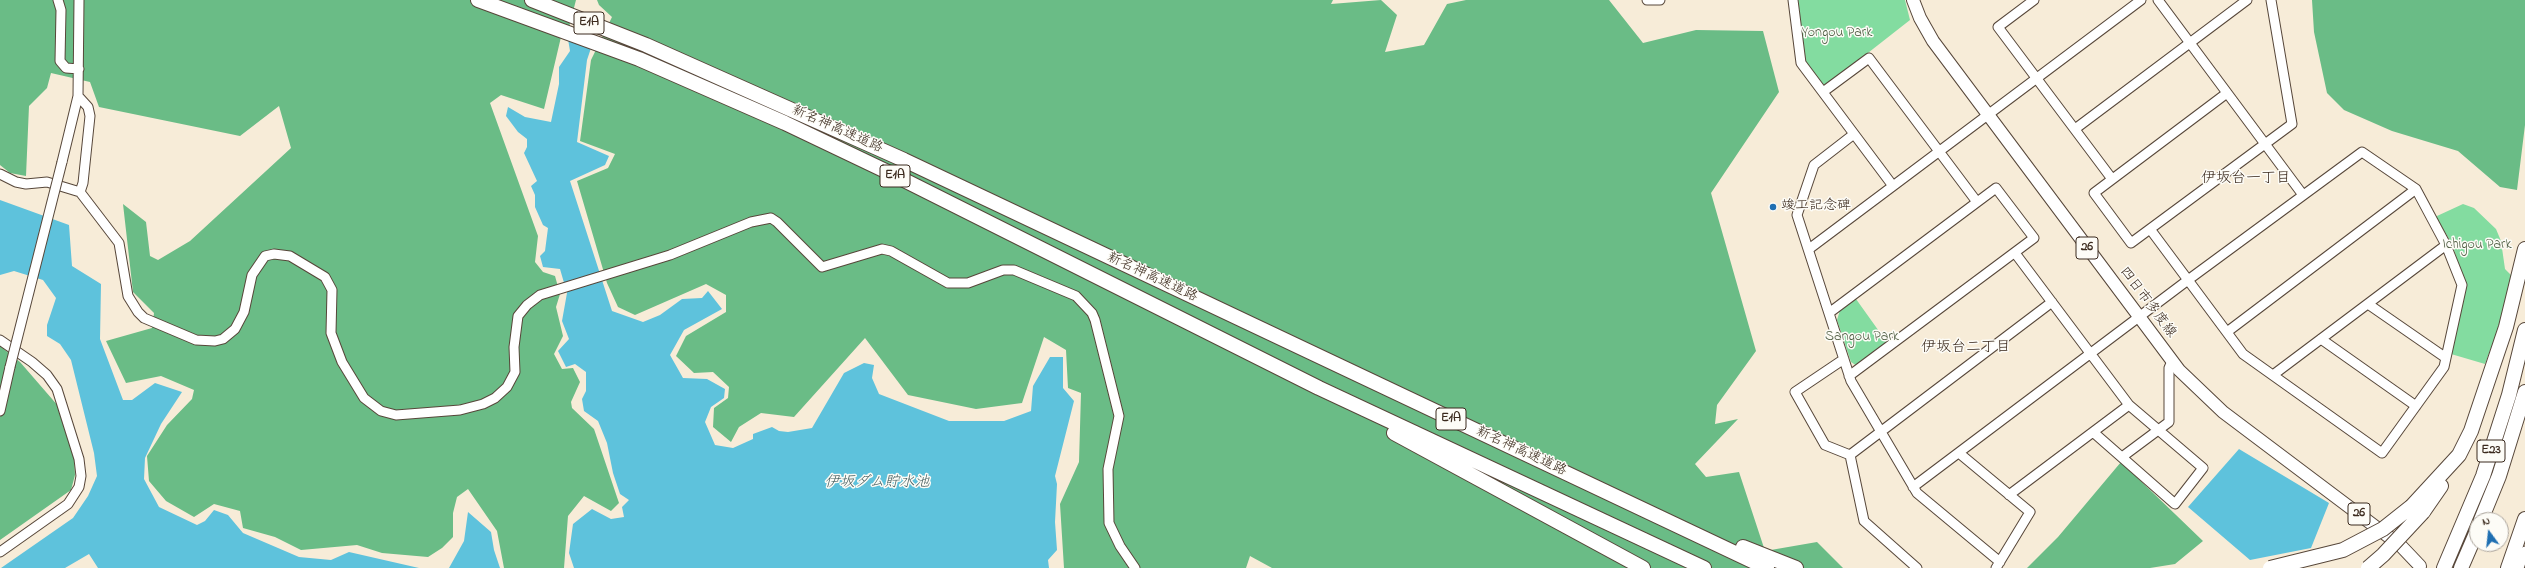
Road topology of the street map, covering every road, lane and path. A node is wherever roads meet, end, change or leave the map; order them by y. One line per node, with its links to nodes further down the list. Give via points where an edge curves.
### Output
1 (58, 0): 15 (street, via 61,19 60,61 66,68)
2 (79, 0): 15 (street)
3 (478, 0): 52 (highway, 新名神高速道路 / E1A, via 639,59 785,123)
4 (532, 0): 68 (highway, 新名神高速道路 / E1A, via 646,45 904,160)
5 (1647, 0): 6 (street)
6 (1660, 0)
7 (1793, 0): 17 (street, via 1801,63)
8 (1913, 0): 20 (main road, 四日市多度線 / 26, via 1933,41)
9 (2034, 0): 16 (street, via 1998,27)
10 (2141, 0): 16 (street)
11 (2158, 0): 14 (street)
12 (2247, 0): 14 (street)
13 (2271, 0): 23 (street, via 2292,124)
14 (2190, 43): 18 (street); 21 (street)
15 (79, 69): 19 (street)
16 (2036, 78): 20 (street); 21 (street)
17 (1824, 92): 22 (street); 24 (street, via 1869,58)
18 (2228, 93): 23 (street); 26 (street)
19 (78, 96): 29 (street, via 88,107 90,116); 56 (street, bridge)
20 (1989, 115): 24 (street); 41 (main road, 四日市多度線 / 26)
21 (2075, 130): 26 (street)
22 (1854, 134): 27 (street); 34 (street, via 1814,165 1797,216)
23 (2265, 143): 30 (street); 32 (street)
24 (1939, 152): 27 (street); 31 (street)
25 (0, 174): 29 (street, via 21,183 47,182)
26 (2112, 179): 32 (street, via 2094,193 2131,244)
27 (1893, 186): 34 (street)
28 (2416, 190): 30 (street, via 2362,152); 33 (street); 43 (street)
29 (80, 192): 74 (street, via 119,243 126,290 131,303 144,318 190,338 206,342 215,341 236,329 244,312 252,275 265,256 290,256 325,277 332,290 331,333 342,362 364,398 381,411 396,415 460,410 495,398 507,387 515,372 514,347 518,316 533,300 549,292 670,255 751,222 771,218 822,267 882,249 891,251 948,283 968,283 1008,269 1076,296 1095,320 1119,416 1108,469 1108,518 1120,546)
30 (2303, 195): 37 (street)
31 (1977, 202): 36 (street, via 1996,188 2034,238); 40 (street)
32 (2150, 229): 37 (street)
33 (2446, 245): 39 (street); 47 (street, via 2462,285)
34 (1809, 249): 40 (street)
35 (2525, 249): 65 (highway, via 2512,306 2482,403 2459,455 2437,494)
36 (2015, 253): 38 (street); 50 (street)
37 (2188, 280): 41 (street); 43 (street)
38 (2052, 302): 46 (street); 58 (street)
39 (2368, 304): 45 (street); 47 (street)
40 (1829, 313): 48 (street)
41 (2140, 317): 46 (street); 49 (main road, 四日市多度線 / 26)
42 (2525, 330): 82 (highway, E23, via 2509,395 2483,476)
43 (2227, 332): 51 (street, via 2243,354)
44 (0, 340): 71 (street, via 32,362 57,388 79,459 81,476 79,487 68,504)
45 (2321, 340): 51 (street); 55 (street)
46 (2090, 354): 54 (street); 60 (street)
47 (2446, 358): 55 (street, via 2444,367)
48 (1844, 359): 50 (street); 61 (street, via 1795,392 1825,445)
49 (2172, 361): 57 (street, via 2169,368 2169,422); 73 (main road, 四日市多度線 / 26, via 2223,412 2401,546)
50 (1849, 376): 58 (street)
51 (2273, 376): 55 (street, via 2382,453)
52 (1319, 388): 75 (highway, via 1387,430); 76 (highway, 新名神高速道路 / E1A)
53 (2525, 392): 66 (highway, E23, via 2499,476)
54 (2129, 405): 57 (street); 59 (street)
55 (2416, 406)
56 (0, 411)
57 (2158, 430): 62 (street); 62 (street, via 2203,468 2175,504)
58 (1881, 431): 61 (street); 63 (street)
59 (2093, 432): 62 (street); 64 (street)
60 (1959, 453): 63 (street); 64 (street)
61 (1850, 455): 79 (street, via 1864,521)
62 (2122, 457)
63 (1912, 487): 72 (street)
64 (2009, 496): 72 (street, via 2030,512)
65 (2418, 509): 80 (highway, bridge, via 2343,550); 81 (highway, bridge, via 2383,555)
66 (2484, 512)
67 (2525, 519): 84 (highway)
68 (1678, 526): 77 (highway, 新名神高速道路 / E1A); 78 (highway)
69 (2469, 550): 83 (highway)
70 (2525, 551): 85 (street)
71 (0, 552)
72 (1998, 565)
73 (2420, 566)
74 (1135, 568)
75 (1643, 568)
76 (1704, 568)
77 (1767, 568)
78 (1796, 568)
79 (1917, 568)
80 (2270, 568)
81 (2368, 568)
82 (2444, 568)
83 (2461, 568)
84 (2508, 568)
85 (2519, 568)

